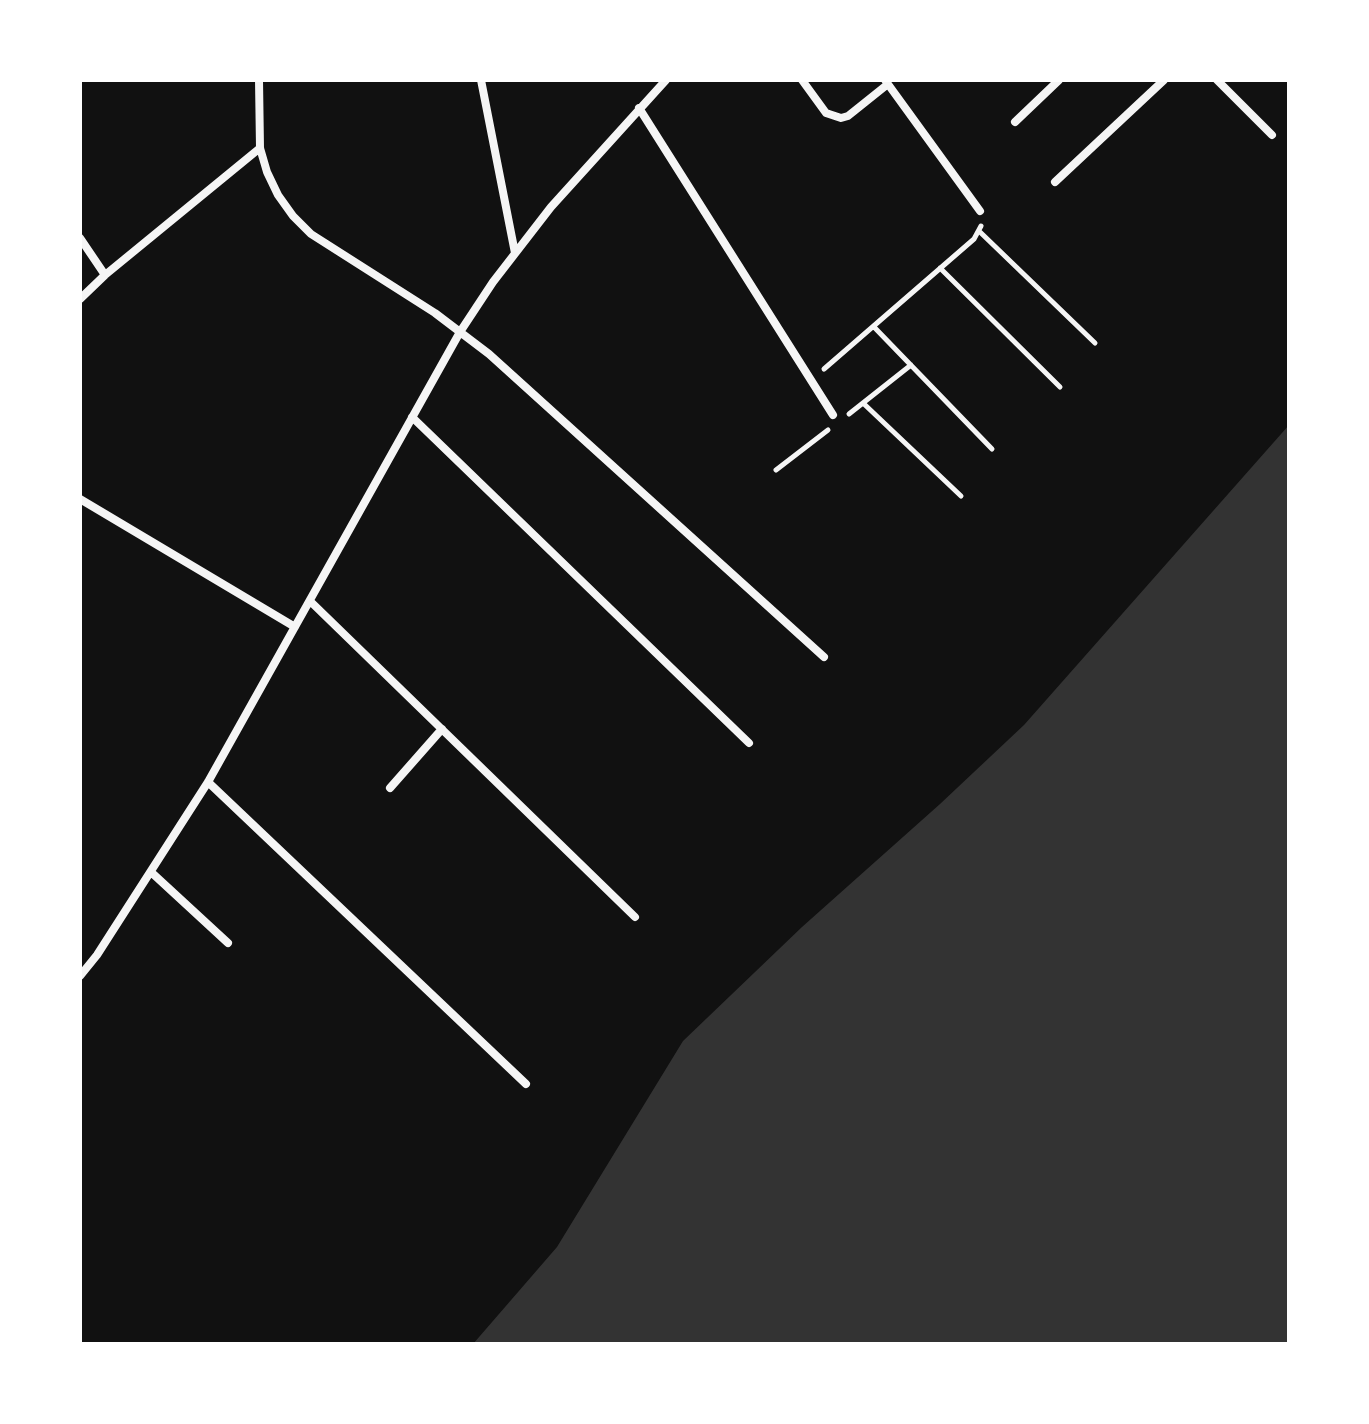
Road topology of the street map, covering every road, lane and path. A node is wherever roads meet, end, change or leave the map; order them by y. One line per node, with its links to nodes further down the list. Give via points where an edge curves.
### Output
1 (259, 80): 12 (street)
2 (481, 80): 17 (street)
3 (666, 80): 9 (street)
4 (802, 80): 8 (street, via 826,113 841,118)
5 (1059, 80): 10 (street)
6 (1164, 80): 13 (street)
7 (1217, 80): 11 (street)
8 (887, 82): 14 (street)
9 (639, 108): 17 (street); 24 (street)
10 (1015, 122)
11 (1272, 135)
12 (260, 148): 19 (street); 22 (street, via 278,195 311,234)
13 (1055, 182)
14 (980, 211): 15 (path)
15 (980, 232): 18 (path); 23 (path)
16 (80, 238): 19 (street)
17 (515, 253): 22 (street)
18 (940, 268): 21 (path); 25 (path)
19 (105, 275): 20 (street)
20 (80, 299)
21 (874, 327): 24 (path); 29 (path)
22 (460, 332): 28 (street); 34 (street)
23 (1095, 343)
24 (811, 381): 27 (street)
25 (1060, 387)
26 (863, 403): 30 (path)
27 (833, 415)
28 (412, 417): 32 (street); 36 (street)
29 (992, 449)
30 (961, 496)
31 (80, 499): 33 (street)
32 (310, 601): 33 (street); 35 (street)
33 (295, 627): 37 (street)
34 (824, 657)
35 (442, 729): 38 (street); 40 (street)
36 (749, 743)
37 (208, 782): 39 (street); 43 (street)
38 (390, 788)
39 (151, 872): 41 (street); 42 (street)
40 (635, 917)
41 (228, 943)
42 (80, 976)
43 (526, 1084)

